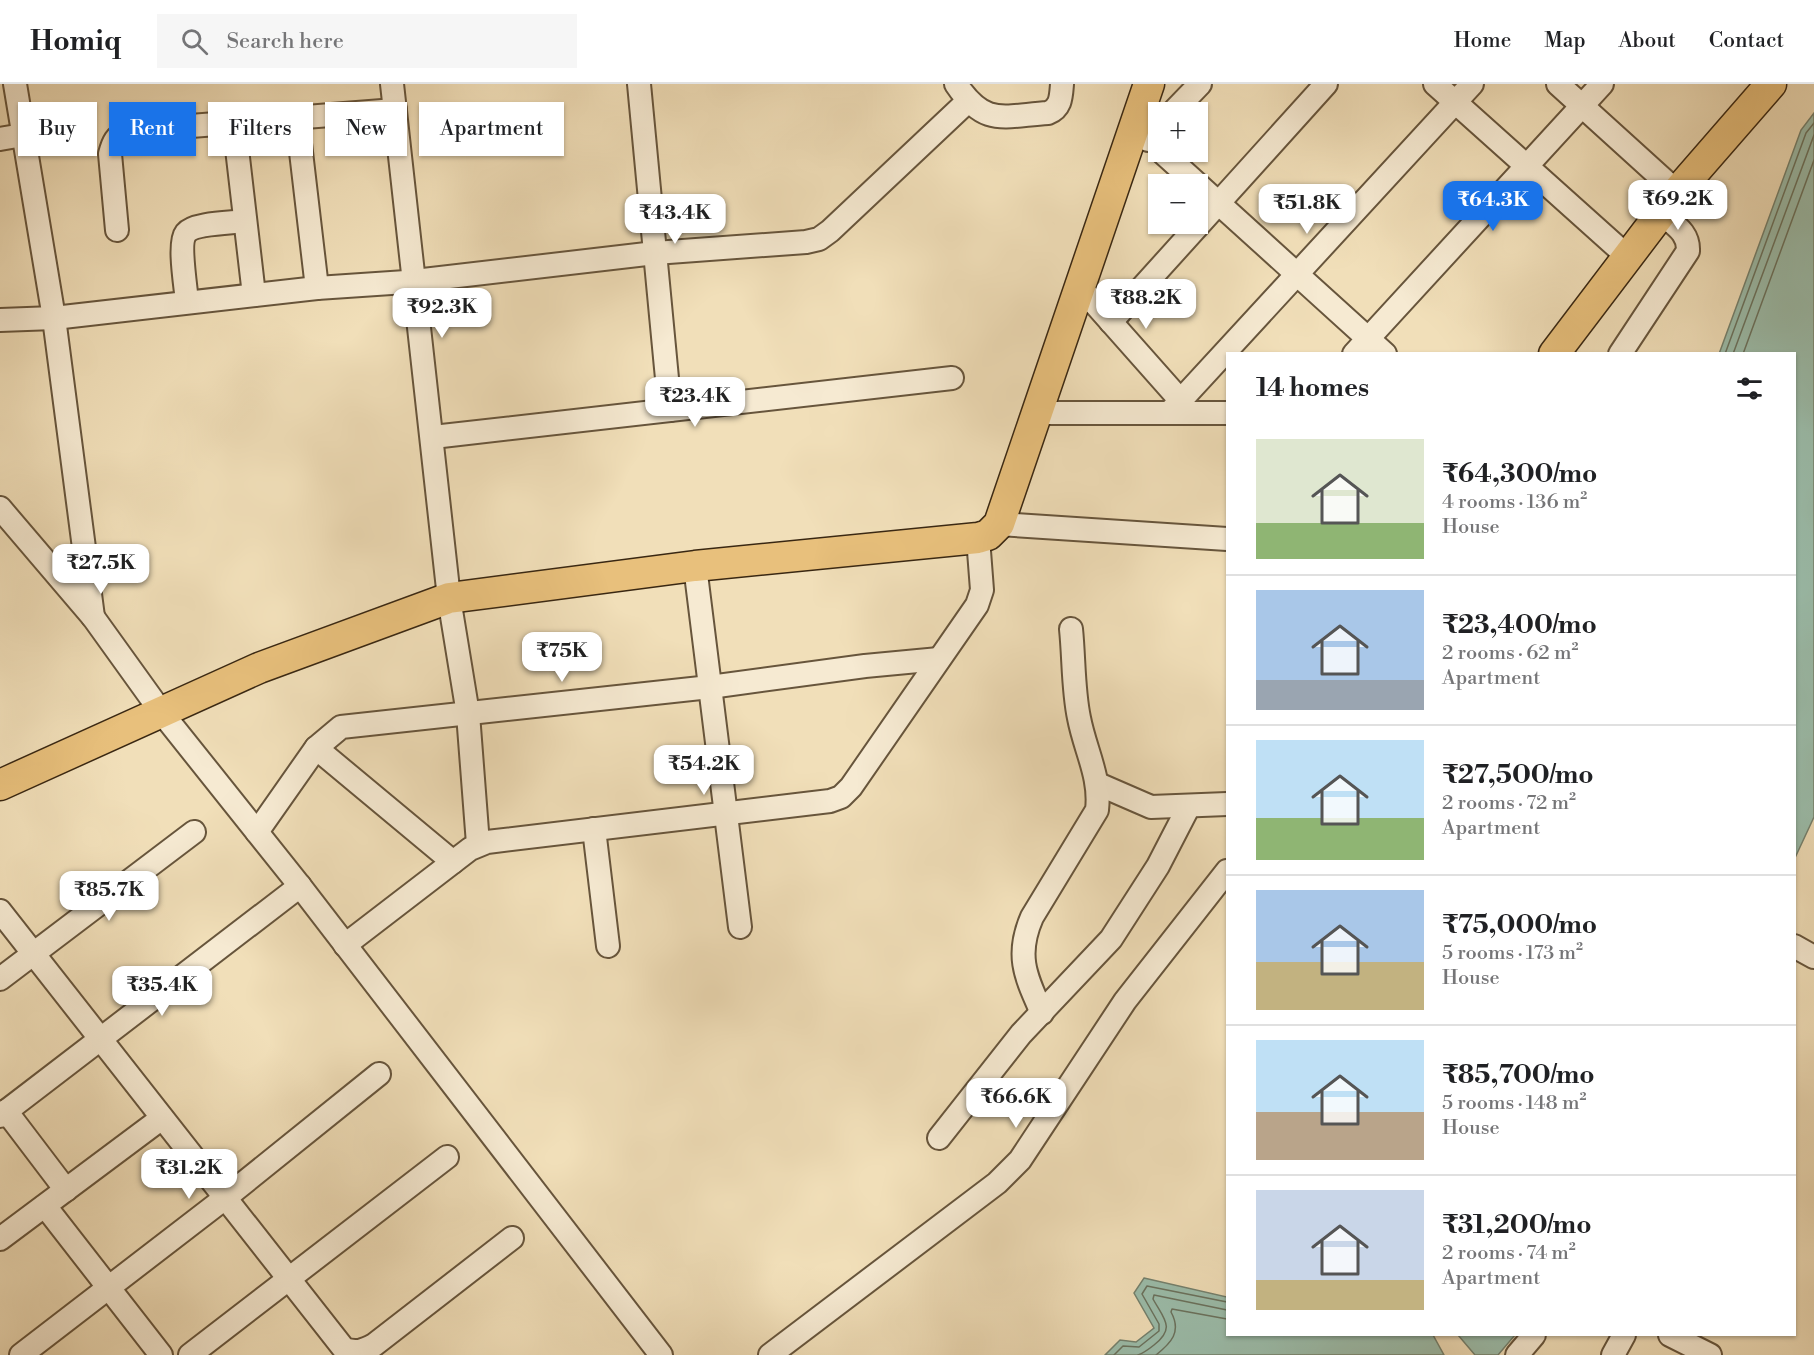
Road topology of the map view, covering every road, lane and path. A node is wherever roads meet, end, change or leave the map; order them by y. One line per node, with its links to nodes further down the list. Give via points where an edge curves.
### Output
1 (15, 84): 18 (street)
2 (392, 84): 14 (street)
3 (639, 84): 34 (street)
4 (1062, 84): 13 (street, via 1060,103 1048,113 993,117 984,114)
5 (1149, 84): 15 (main road)
6 (1200, 84): 16 (street)
7 (1326, 84): 30 (street)
8 (1435, 84): 17 (street)
9 (1472, 84): 17 (street)
10 (1558, 84): 19 (street)
11 (1602, 84): 19 (street)
12 (1772, 84): 31 (main road)
13 (962, 92): 34 (street, via 819,239)
14 (394, 102)
15 (1150, 102)
16 (1183, 102)
17 (1455, 102): 29 (street); 36 (street)
18 (18, 103)
19 (1583, 106): 29 (street); 31 (street)
20 (208, 125): 33 (street, via 127,131 112,143)
21 (18, 136): 22 (street)
22 (0, 139)
23 (1148, 147): 38 (main road)
24 (27, 156): 42 (street)
25 (238, 156): 32 (street)
26 (301, 156): 39 (street)
27 (400, 156): 37 (street)
28 (1176, 162): 30 (street)
29 (1526, 166): 35 (street); 45 (street)
30 (1219, 203): 36 (street); 44 (street)
31 (1669, 203): 35 (main road); 49 (street, via 1688,241 1688,251)
32 (245, 221): 40 (street); 41 (street, via 196,226 186,232 182,242)
33 (117, 230)
34 (655, 253): 37 (street); 53 (street)
35 (1628, 257): 48 (main road)
36 (1298, 276): 45 (street); 46 (street)
37 (415, 280): 39 (street); 56 (street)
38 (1080, 287): 44 (street); 55 (main road)
39 (317, 288): 40 (street)
40 (254, 295): 41 (street)
41 (187, 302): 42 (street)
42 (54, 318): 43 (street); 64 (street)
43 (0, 320)
44 (1111, 322): 52 (street)
45 (1360, 347): 47 (street)
46 (1227, 352)
47 (1378, 352)
48 (1556, 352)
49 (1621, 352)
50 (1226, 353): 52 (street)
51 (952, 378): 53 (street)
52 (1176, 407): 54 (street); 55 (street)
53 (670, 410): 56 (street)
54 (1226, 412)
55 (1037, 413): 58 (main road)
56 (433, 437): 63 (street)
57 (0, 508): 61 (street)
58 (988, 531): 60 (street); 62 (main road); 66 (street, via 977,605)
59 (0, 538): 61 (street)
60 (1226, 539)
61 (30, 542): 64 (street)
62 (695, 566): 63 (main road); 67 (street)
63 (449, 598): 68 (main road, via 259,668); 69 (street)
64 (93, 617): 68 (street)
65 (1071, 629): 72 (street, via 1078,718)
66 (939, 659): 67 (street); 75 (street, via 841,797)
67 (710, 687): 69 (street); 75 (street)
68 (162, 713): 71 (main road); 78 (street)
69 (468, 714): 70 (street, via 341,727); 79 (street)
70 (316, 748): 78 (street); 80 (street)
71 (0, 784)
72 (1098, 784): 74 (street, via 1151,807); 91 (street, via 1097,810 1027,929 1023,964)
73 (1226, 804): 74 (street)
74 (1190, 806): 91 (street, via 1158,866 1111,939)
75 (726, 813): 76 (street); 84 (street)
76 (594, 829): 79 (street); 86 (street)
77 (194, 832): 88 (street)
78 (257, 832): 82 (street)
79 (478, 844): 80 (street)
80 (453, 862): 85 (street)
81 (1226, 872): 112 (street, via 1131,994 1020,1160 997,1183)
82 (300, 886): 85 (street); 92 (street)
83 (0, 911): 88 (street)
84 (740, 927)
85 (345, 945): 111 (street)
86 (608, 946)
87 (1796, 947): 89 (street)
88 (33, 954): 90 (street); 92 (street)
89 (1814, 957)
90 (0, 980)
91 (1042, 1013): 96 (street)
92 (100, 1039): 94 (street); 95 (street)
93 (379, 1074): 99 (street)
94 (3, 1113): 98 (street)
95 (162, 1118): 98 (street); 99 (street)
96 (939, 1138)
97 (447, 1157): 103 (street)
98 (66, 1190): 100 (street)
99 (225, 1198): 103 (street); 104 (street)
100 (45, 1206): 102 (street); 104 (street)
101 (512, 1238): 103 (street, via 374,1345 354,1353 337,1341)
102 (0, 1239)
103 (288, 1279): 110 (street)
104 (109, 1287): 108 (street); 109 (street)
105 (1533, 1336): 113 (street)
106 (1623, 1336): 114 (street)
107 (1672, 1336): 115 (street)
108 (21, 1355)
109 (160, 1355)
110 (190, 1355)
111 (661, 1355)
112 (770, 1355)
113 (1517, 1355)
114 (1613, 1355)
115 (1710, 1355)

